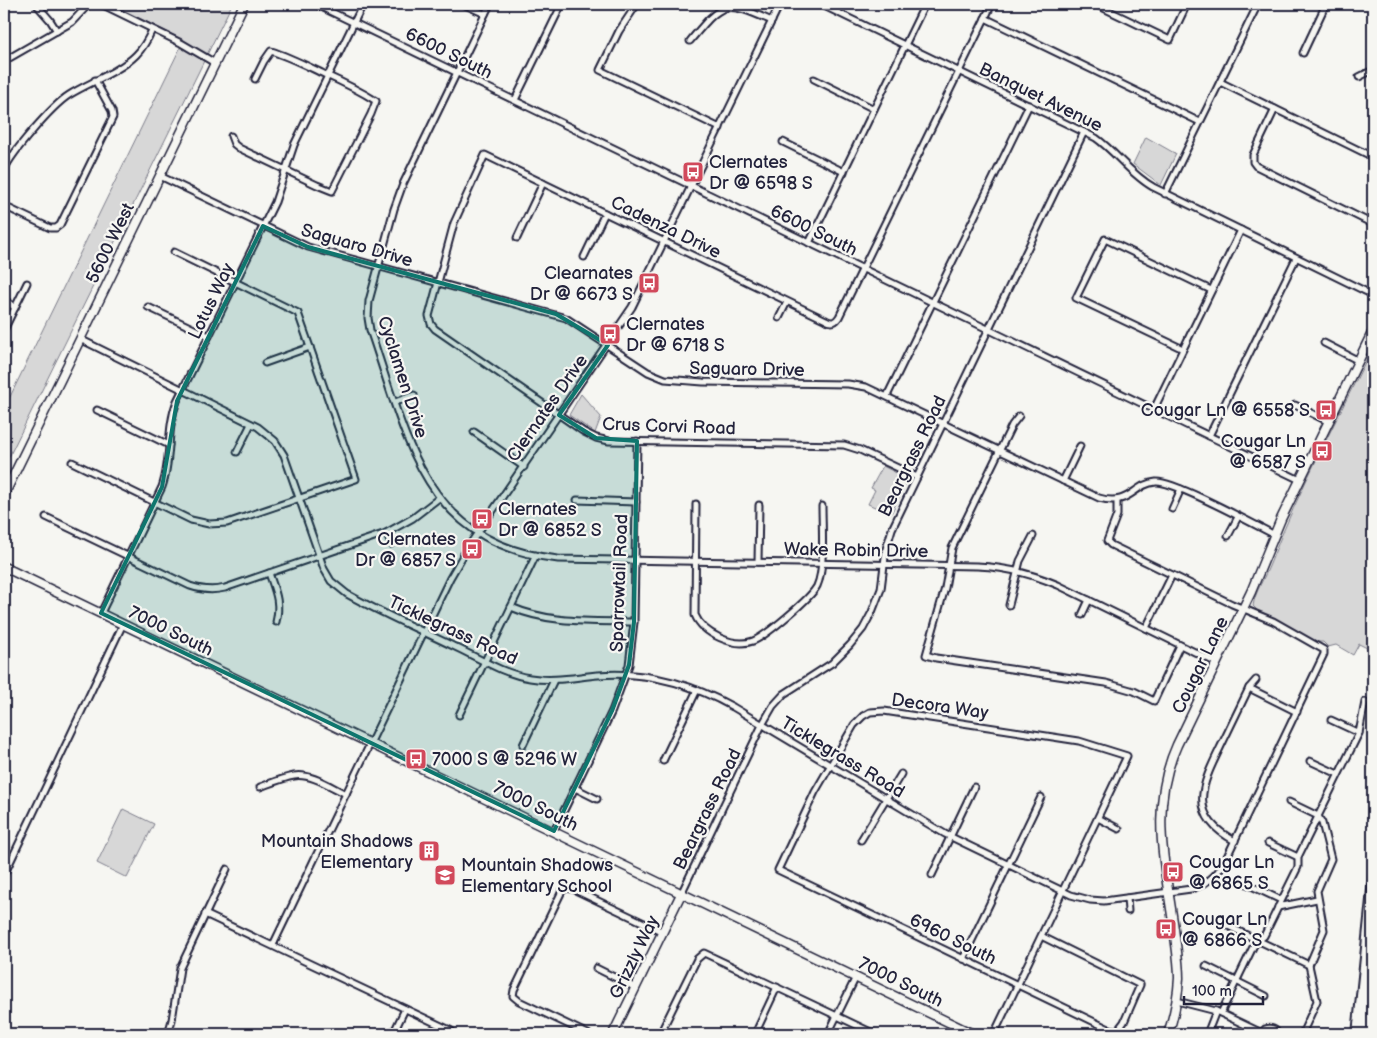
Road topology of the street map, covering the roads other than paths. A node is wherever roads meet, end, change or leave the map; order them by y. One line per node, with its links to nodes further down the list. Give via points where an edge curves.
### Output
1 (36, 4): 24 (street)
2 (89, 4): 24 (street, via 77,18)
3 (102, 4): 23 (street)
4 (244, 4): 29 (main road, 5600 West)
5 (315, 4): 22 (street, 6600 South)
6 (363, 4): 22 (street, Lotus Way)
7 (463, 4): 19 (street)
8 (490, 4): 19 (street, Cyclamen Drive)
9 (562, 4): 39 (street)
10 (637, 4): 44 (street, via 600,70)
11 (780, 4): 21 (street, Clernates Drive)
12 (820, 4): 26 (street, Banquet Avenue)
13 (925, 4): 26 (street)
14 (992, 4): 20 (street)
15 (1095, 4): 16 (street, via 1170,40)
16 (1187, 4)
17 (1258, 4): 38 (street)
18 (1326, 4): 27 (street)
19 (485, 14): 32 (street, Cyclamen Drive)
20 (985, 18): 31 (street); 43 (street)
21 (772, 21): 25 (street, via 740,7 727,7 711,16); 44 (street, Clernates Drive)
22 (354, 22): 32 (street, 6600 South); 33 (street, Lotus Way)
23 (152, 30): 29 (street); 37 (street, via 134,57)
24 (56, 31): 28 (street)
25 (690, 41)
26 (905, 45): 31 (street, Banquet Avenue); 41 (street)
27 (1303, 53)
28 (4, 61)
29 (215, 63): 53 (main road, 5600 West)
30 (1373, 70): 34 (street)
31 (959, 71): 40 (street, Banquet Avenue); 69 (street)
32 (457, 72): 39 (street, 6600 South); 68 (street, Cyclamen Drive, via 400,192)
33 (328, 76): 35 (street, via 271,50); 51 (street, Lotus Way, via 294,145); 51 (street, via 376,101 371,114 332,191)
34 (1359, 77)
35 (255, 79)
36 (814, 79): 41 (street)
37 (95, 80): 50 (street, via 59,103 13,154); 57 (street, via 113,117 61,224 50,228)
38 (1220, 82): 42 (street); 43 (street)
39 (514, 100): 55 (street, 6600 South)
40 (1029, 105): 45 (street, Banquet Avenue); 77 (street)
41 (874, 109): 52 (street)
42 (1275, 109): 49 (street); 59 (street, via 1254,152 1253,162 1260,169)
43 (1200, 122): 56 (street)
44 (720, 128): 55 (street, Clernates Drive)
45 (1084, 132): 56 (street, Banquet Avenue, via 1108,146 1141,180); 81 (street, Beargrass Road)
46 (231, 136): 51 (street, via 239,148)
47 (783, 142): 52 (street)
48 (486, 155): 54 (street, Cadenza Drive); 72 (street, Crus Corvi Road, via 454,223)
49 (1373, 157)
50 (4, 170)
51 (286, 171): 60 (street, Lotus Way)
52 (844, 172): 64 (street)
53 (160, 176): 60 (street, Saguaro Drive); 85 (main road, 5600 West)
54 (543, 183): 58 (street, Cadenza Drive); 62 (street)
55 (692, 186): 63 (street, Clernates Drive); 64 (street, 6600 South)
56 (1165, 194): 61 (street, Banquet Avenue)
57 (4, 206)
58 (605, 213): 63 (street, Cadenza Drive); 66 (street)
59 (1373, 224)
60 (263, 226): 68 (street, Saguaro Drive, via 308,248); 71 (street, Lotus Way)
61 (1241, 230): 67 (street, Banquet Avenue); 73 (street)
62 (517, 238)
63 (665, 242): 76 (street, Cadenza Drive); 87 (street, Clernates Drive, via 632,308)
64 (809, 243): 69 (street, 6600 South)
65 (174, 252): 71 (street)
66 (584, 257)
67 (1296, 258): 74 (street, Banquet Avenue); 105 (street)
68 (379, 266): 72 (street, Saguaro Drive); 95 (street, Cyclamen Drive, via 369,301 368,318)
69 (863, 269): 76 (street, Cadenza Drive, via 834,322); 77 (street, 6600 South)
70 (27, 282): 79 (street)
71 (236, 282): 84 (street, Lotus Way); 88 (street, via 298,312)
72 (438, 283): 87 (street, Saguaro Drive, via 566,318); 99 (street, Crus Corvi Road, via 429,316 432,327)
73 (1211, 290): 89 (street); 89 (street, via 1105,239 1076,298)
74 (1373, 295)
75 (4, 299): 79 (street)
76 (787, 302): 80 (street)
77 (933, 302): 81 (street, 6600 South); 94 (street)
78 (148, 306): 84 (street)
79 (15, 308): 82 (street)
80 (779, 318)
81 (988, 329): 97 (street, 6600 South); 102 (street, Beargrass Road)
82 (4, 330)
83 (1373, 331): 90 (main road, Cougar Lane)
84 (209, 336): 92 (street, Lotus Way)
85 (80, 340): 92 (street, Ticklegrass Road); 117 (main road, 5600 West)
86 (1324, 343): 90 (street)
87 (608, 345): 94 (street, Saguaro Drive, via 655,376 676,381 857,385); 99 (street, Clernates Drive)
88 (310, 346): 91 (street); 119 (street, via 356,479)
89 (1183, 349): 97 (street)
90 (1359, 360): 101 (main road, Cougar Lane)
91 (264, 363)
92 (183, 390): 103 (street, Ticklegrass Road); 107 (street, Lotus Way, via 172,414)
93 (414, 395): 95 (street)
94 (887, 396): 102 (street, Saguaro Drive)
95 (395, 402): 118 (street, Cyclamen Drive, via 415,458)
96 (1295, 405): 101 (street)
97 (1154, 409): 105 (street, 6600 South)
98 (97, 410): 107 (street)
99 (560, 415): 106 (street, Crus Corvi Road, via 596,438); 112 (street, Clernates Drive)
100 (1019, 416): 109 (street)
101 (1329, 422): 114 (main road, Cougar Lane)
102 (943, 423): 109 (street, Saguaro Drive); 113 (street, Beargrass Road)
103 (251, 424): 110 (street); 119 (street, Ticklegrass Road, via 267,433 279,446)
104 (474, 432): 112 (street)
105 (1209, 436): 114 (street, 6600 South)
106 (637, 441): 113 (street, Crus Corvi Road, via 844,445); 122 (street, Sparrowtail Road)
107 (169, 445): 123 (street, Lotus Way, via 166,476)
108 (1080, 446): 115 (street)
109 (1000, 450): 115 (street, Saguaro Drive); 144 (street, via 955,541)
110 (237, 452)
111 (72, 462): 123 (street)
112 (524, 467): 130 (street, Clernates Drive)
113 (917, 477): 143 (street, Beargrass Road, via 889,535)
114 (1300, 480): 132 (main road, Cougar Lane)
115 (1064, 481): 121 (street, Saguaro Drive, via 1108,501)
116 (1181, 490): 121 (street, via 1155,482); 127 (street); 129 (street)
117 (4, 495)
118 (439, 498): 130 (street, Cyclamen Drive); 131 (street)
119 (299, 499): 123 (street, via 234,521 215,524 191,520); 136 (street, Ticklegrass Road)
120 (577, 500): 122 (street)
121 (1117, 500): 148 (street, via 1117,516 1107,541)
122 (636, 502): 139 (street, Sparrowtail Road)
123 (155, 503): 138 (street, Lotus Way)
124 (696, 504): 140 (street)
125 (760, 505): 141 (street)
126 (822, 506): 142 (street)
127 (1172, 509)
128 (46, 517): 138 (street)
129 (1238, 517): 132 (street); 134 (street)
130 (479, 532): 137 (street, Wake Robin Drive, via 503,546); 159 (street, Clernates Drive, via 450,578)
131 (386, 533): 135 (street); 136 (street)
132 (1275, 535): 152 (main road, Cougar Lane)
133 (1033, 536): 146 (street)
134 (1228, 536)
135 (391, 544)
136 (319, 556): 147 (street); 159 (street, Ticklegrass Road, via 327,575 341,590)
137 (536, 556): 139 (street, Wake Robin Drive); 151 (street)
138 (129, 557): 147 (street, via 190,586 217,593); 153 (street, Lotus Way)
139 (635, 560): 140 (street, Wake Robin Drive); 156 (street, Sparrowtail Road)
140 (695, 561): 141 (street, Wake Robin Drive); 142 (street, via 694,610 697,620 715,636 741,643 759,638 810,596 819,581)
141 (758, 562): 142 (street, Wake Robin Drive)
142 (821, 563): 143 (street, Wake Robin Drive)
143 (884, 564): 144 (street, Wake Robin Drive); 172 (street, Beargrass Road, via 876,604 857,637 832,663 784,694)
144 (949, 565): 146 (street, Wake Robin Drive, via 986,566); 160 (street, via 926,655 1111,684 1154,702)
145 (4, 567): 153 (main road, 7000 South)
146 (1018, 572): 149 (street, Wake Robin Drive); 150 (street)
147 (268, 573): 155 (street, via 278,600)
148 (1172, 575): 152 (street); 158 (street)
149 (1089, 600): 154 (street); 158 (street, Wake Robin Drive)
150 (1009, 605)
151 (511, 607): 156 (street, via 542,618); 161 (street)
152 (1244, 608): 162 (main road, Cougar Lane); 169 (street, Ticklegrass Road, via 1324,650 1324,657)
153 (101, 614): 157 (main road, 7000 South)
154 (1082, 615)
155 (276, 622)
156 (634, 622): 163 (street, Sparrowtail Road)
157 (123, 624): 174 (main road, 7000 South); 203 (street)
158 (1146, 628): 160 (street, Wake Robin Drive)
159 (424, 632): 161 (street, Ticklegrass Road); 174 (street, Clernates Drive)
160 (1180, 645): 162 (street, Wake Robin Drive)
161 (485, 661): 164 (street, Ticklegrass Road, via 522,677); 170 (street)
162 (1217, 663): 207 (main road, Cougar Lane, via 1174,753 1164,786 1160,823)
163 (626, 675): 164 (street, Ticklegrass Road); 167 (street, Ticklegrass Road, via 660,679); 183 (street, Sparrowtail Road)
164 (554, 680): 175 (street)
165 (1256, 680): 166 (street)
166 (1249, 688): 169 (street); 191 (street, via 1206,778 1203,799)
167 (697, 690): 172 (street, Ticklegrass Road); 177 (street)
168 (1365, 702): 173 (street)
169 (1297, 712): 197 (street, Ticklegrass Road)
170 (459, 714)
171 (1331, 720): 173 (street)
172 (762, 725): 178 (street, Ticklegrass Road); 208 (street, Beargrass Road)
173 (1359, 733): 180 (street)
174 (370, 744): 184 (street, Clernates Drive); 194 (main road, 7000 South)
175 (523, 744)
176 (1310, 760): 180 (street)
177 (663, 761)
178 (830, 765): 187 (street, Ticklegrass Road); 190 (street, Decora Way, via 858,720 878,711 1079,740 1127,756); 202 (street, Decora Way)
179 (901, 774): 187 (street)
180 (1338, 774): 189 (street)
181 (260, 786): 184 (street, via 301,776)
182 (974, 787): 195 (street)
183 (574, 788): 186 (street); 194 (street, Sparrowtail Road)
184 (346, 794): 219 (street, Clernates Drive)
185 (1041, 797): 200 (street)
186 (597, 799)
187 (886, 799): 195 (street, Ticklegrass Road); 196 (street)
188 (1290, 802): 189 (street)
189 (1318, 816): 199 (street); 210 (street, via 1332,859)
190 (1098, 818): 193 (street); 206 (street)
191 (1208, 819): 192 (street); 197 (street, via 1221,833)
192 (1202, 823)
193 (1120, 829)
194 (554, 831): 208 (main road, 7000 South)
195 (951, 837): 200 (street, Ticklegrass Road); 204 (street)
196 (861, 840)
197 (1235, 841): 207 (street, Ticklegrass Road, via 1221,868 1210,880 1196,888)
198 (1268, 843): 199 (street)
199 (1298, 857): 211 (street, via 1298,867)
200 (1008, 865): 206 (street, Ticklegrass Road); 220 (street)
201 (227, 869): 214 (street)
202 (778, 870): 220 (street, 6960 South)
203 (4, 875)
204 (932, 875)
205 (1247, 884): 211 (street)
206 (1062, 891): 209 (street, Ticklegrass Road, via 1090,900); 217 (street)
207 (1169, 892): 209 (street, Ticklegrass Road); 230 (main road, Cougar Lane, via 1178,962)
208 (681, 894): 216 (main road, Grizzly Way); 224 (main road, 7000 South)
209 (1127, 898): 213 (street)
210 (1317, 899): 212 (street); 221 (street, via 1324,930)
211 (1281, 900): 212 (street)
212 (1278, 907): 218 (street)
213 (1128, 911)
214 (205, 914): 219 (street); 234 (street, via 180,968)
215 (1228, 926): 218 (street)
216 (663, 932): 228 (main road, Grizzly Way); 237 (street, via 574,889 565,888 513,996)
217 (1041, 936): 226 (street); 226 (street, 6960 South, via 1140,985 1124,1022 1117,1031 1107,1028)
218 (1259, 941): 221 (street); 225 (street)
219 (273, 945): 231 (street)
220 (963, 959): 226 (street, 6960 South)
221 (1309, 965): 250 (street, via 1317,1001)
222 (1206, 966): 225 (street)
223 (596, 968): 228 (street)
224 (856, 977): 233 (street); 243 (main road, 7000 South)
225 (1236, 981): 229 (street); 232 (street)
226 (1018, 985): 244 (street)
227 (777, 987): 233 (street); 239 (street, via 709,954 702,954 696,959); 240 (street)
228 (636, 988): 238 (main road, Grizzly Way)
229 (1266, 996)
230 (1177, 1001): 232 (street); 245 (main road, Cougar Lane)
231 (405, 1009): 235 (street); 236 (street)
232 (1219, 1012): 246 (street); 247 (street)
233 (837, 1016): 241 (street); 242 (street)
234 (168, 1034)
235 (392, 1034)
236 (455, 1034)
237 (588, 1034)
238 (613, 1034)
239 (660, 1034)
240 (755, 1034)
241 (828, 1034)
242 (875, 1034)
243 (973, 1034)
244 (994, 1034)
245 (1168, 1034)
246 (1207, 1034)
247 (1262, 1034): 248 (street, via 1271,1028)
248 (1278, 1034)
249 (1297, 1034): 250 (street)
250 (1302, 1034)

